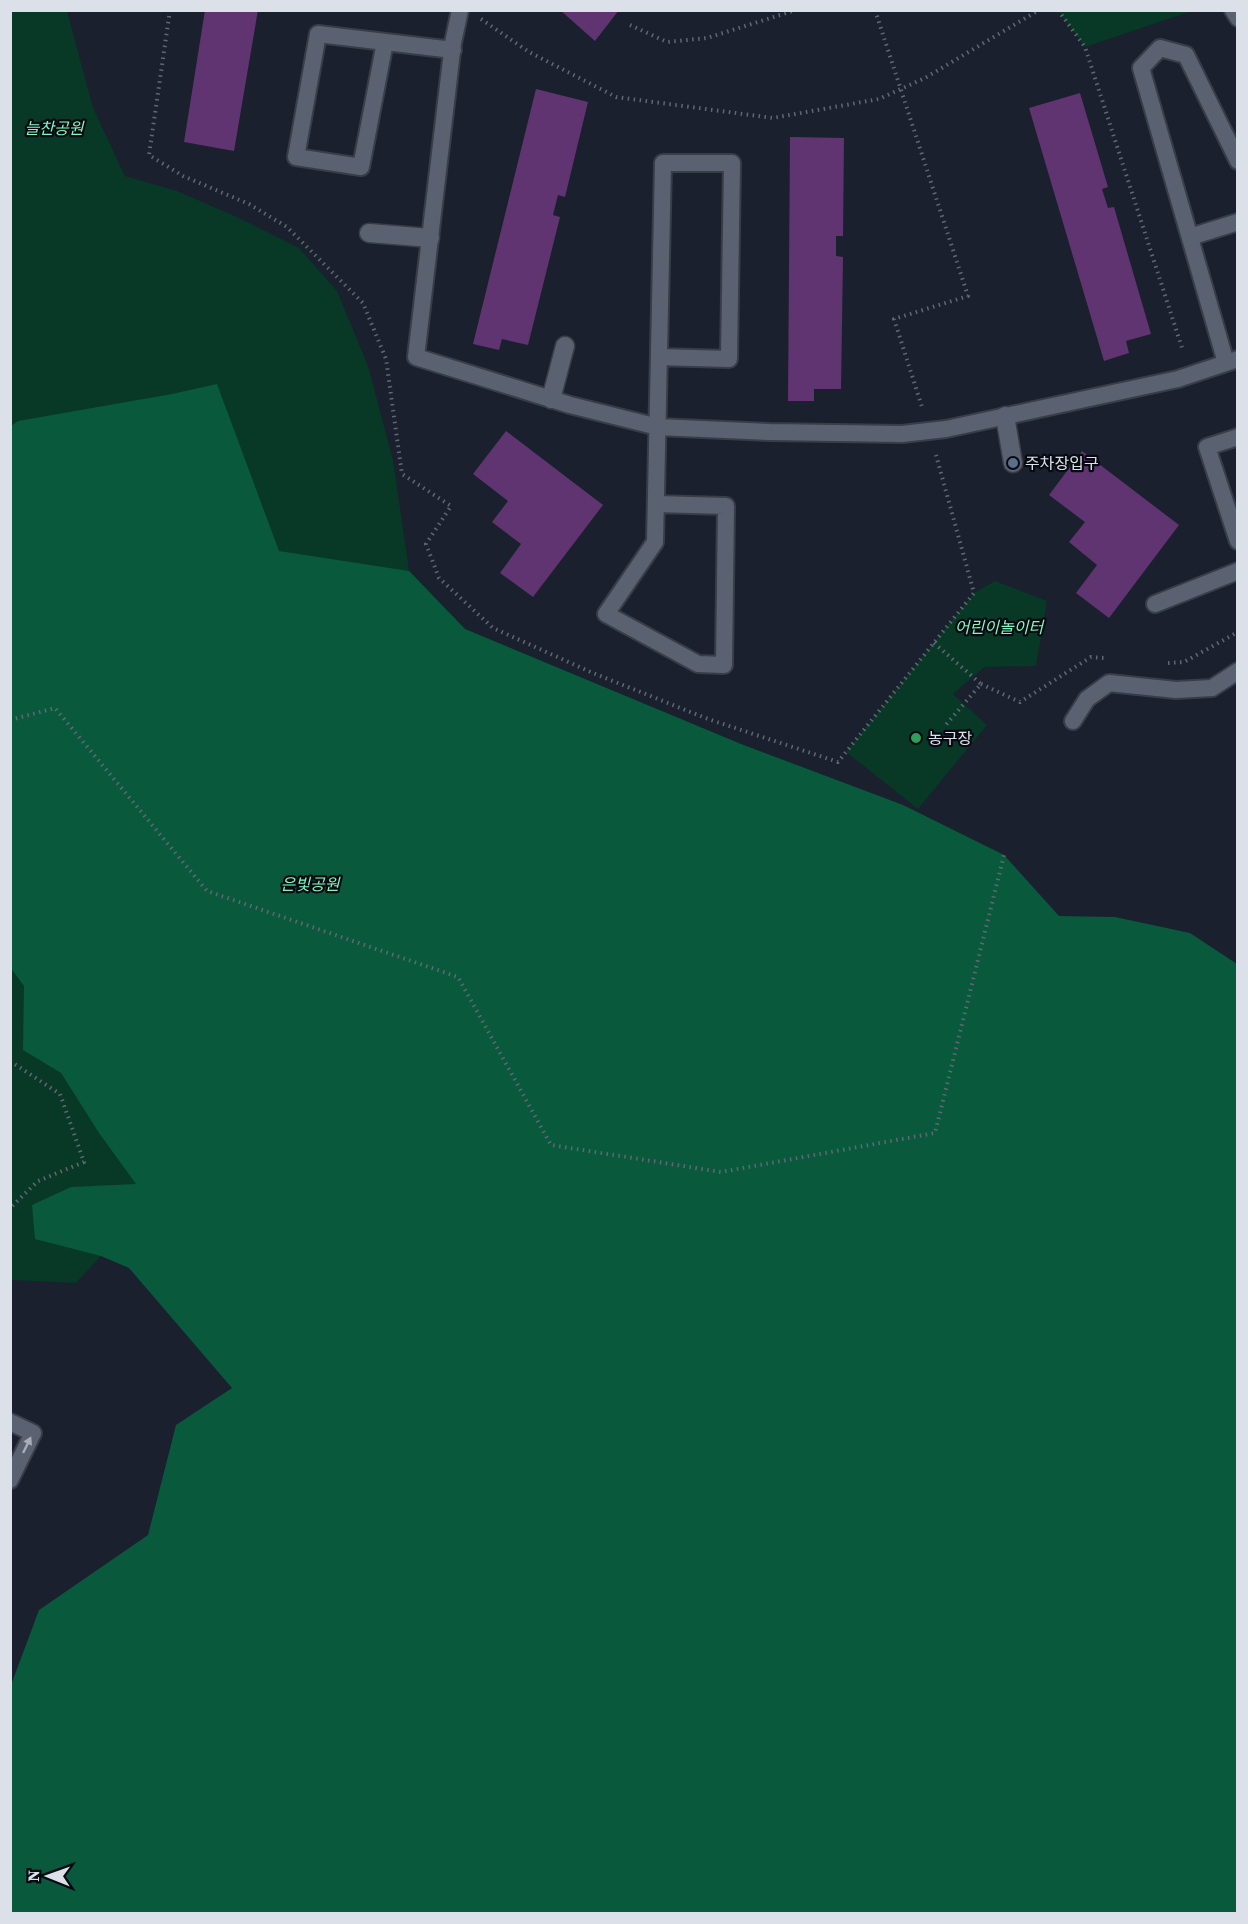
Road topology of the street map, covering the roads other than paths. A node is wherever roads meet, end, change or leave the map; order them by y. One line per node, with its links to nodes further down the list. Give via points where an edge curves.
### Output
1 (460, 10): 5 (lane)
2 (1233, 10): 3 (lane)
3 (1238, 18)
4 (385, 42): 4 (lane, via 318,34 296,157 361,167); 5 (lane)
5 (453, 50): 10 (lane)
6 (1238, 161): 9 (lane, via 1186,55 1161,48 1142,68)
7 (1238, 222): 9 (lane)
8 (369, 233): 10 (street)
9 (1190, 237): 13 (lane)
10 (430, 238): 14 (lane, via 416,357)
11 (565, 346): 14 (street)
12 (659, 357): 12 (lane, via 663,164 732,163 729,359); 16 (lane)
13 (1232, 361): 15 (lane, via 1190,375)
14 (551, 399): 16 (lane)
15 (1005, 416): 16 (lane, via 902,434); 18 (street)
16 (658, 427): 19 (lane)
17 (1238, 437): 20 (lane, via 1206,447)
18 (1014, 463)
19 (656, 504): 19 (lane, via 655,542 606,614 698,664 724,665 726,506)
20 (1238, 541)
21 (1238, 571): 22 (lane)
22 (1155, 604)
23 (1238, 671): 24 (lane, via 1212,688 1176,690 1109,683 1087,699)
24 (1073, 721)
25 (10, 1422): 26 (lane, one-way to 25, via 33,1433)
26 (10, 1480)

